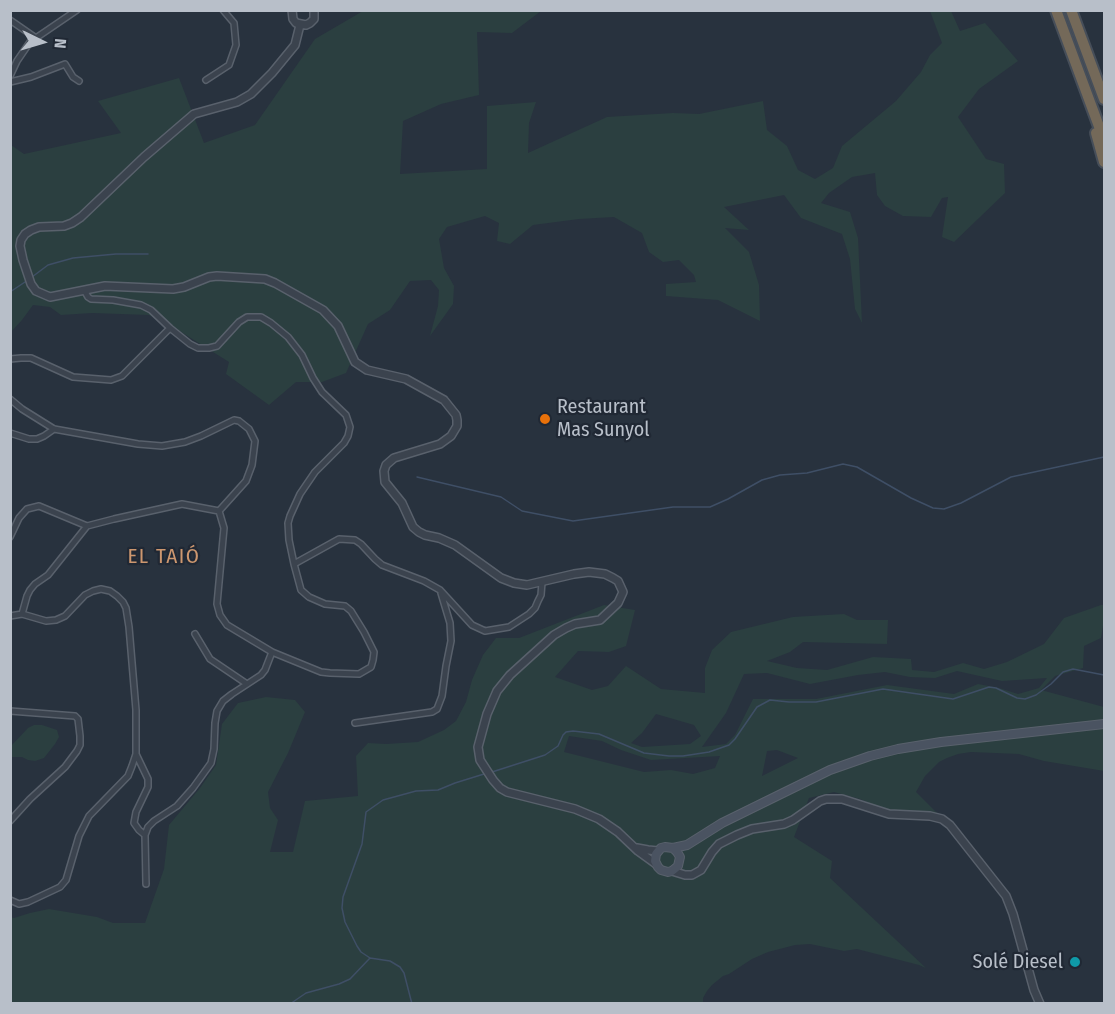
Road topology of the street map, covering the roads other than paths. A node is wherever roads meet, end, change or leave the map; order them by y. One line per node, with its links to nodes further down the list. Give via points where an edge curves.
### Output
1 (77, 10): 9 (street)
2 (223, 10): 12 (street, via 234,23 236,45 229,65)
3 (292, 10): 8 (street, via 293,19)
4 (314, 10): 8 (street, via 314,19)
5 (1056, 10): 10 (highway)
6 (1071, 10): 15 (highway)
7 (10, 20): 9 (street)
8 (300, 25): 18 (street, via 295,45 250,94 237,102 194,114 72,223 39,227 25,234 20,246 22,260 36,291 50,297)
9 (36, 38): 11 (street)
10 (1077, 70): 16 (highway); 17 (highway)
11 (10, 76)
12 (206, 80)
13 (80, 81): 14 (street, via 65,64)
14 (10, 82)
15 (1104, 99)
16 (1104, 140)
17 (1104, 162)
18 (84, 290): 19 (street, via 91,299 141,305); 28 (street, via 105,286 173,289 208,277 251,277 275,283 323,310 338,326 355,362 367,370 406,379 444,400 456,415 457,426 440,444 394,458 386,465 385,482 402,503 413,527 424,535 455,545 501,578 526,585)
19 (170, 328): 20 (street, via 122,376 111,380 73,377 31,358); 27 (street, via 190,344 209,348 217,346 247,316 261,317 288,337 322,392 346,415 348,436 315,471 290,516)
20 (10, 360)
21 (10, 399): 22 (street)
22 (54, 429): 23 (street, via 37,439); 24 (street, via 162,446 185,442 229,421 239,421 255,441 252,465 246,481)
23 (10, 433)
24 (219, 511): 25 (street, via 182,504); 33 (street, via 224,528 216,604 219,615 227,625)
25 (87, 526): 26 (street, via 39,506 27,509); 30 (street, via 48,575 30,590)
26 (10, 537)
27 (294, 564): 29 (street, via 339,539 355,540 382,565); 33 (street, via 301,590 309,597 349,608 374,652 374,660 359,674 338,674 321,672)
28 (542, 582): 29 (street, via 541,595 529,614 509,627 491,631 472,625); 42 (street, via 589,572 618,581 623,592 618,603 600,620 575,624 554,635 510,675 497,691 487,714 478,747 481,762 507,792 585,812 611,826)
29 (440, 590): 36 (street, via 452,641 437,709)
30 (22, 614): 31 (street); 38 (street, via 56,620 85,595 101,590 110,591 123,602 136,710)
31 (10, 616)
32 (195, 634): 34 (street, via 210,659)
33 (272, 652): 34 (street, via 266,670)
34 (247, 684): 40 (street, via 223,701 217,711 211,763 177,806 154,821)
35 (10, 711): 39 (street, via 75,716 80,736 74,756)
36 (355, 723)
37 (1104, 724): 41 (main road, via 940,742 870,756 783,793)
38 (135, 754): 40 (street, via 148,779 134,823); 50 (street, via 128,776 89,816 66,880 60,887 28,902)
39 (10, 820)
40 (144, 835): 49 (street)
41 (692, 842): 43 (main road); 45 (main road)
42 (634, 847): 44 (street); 46 (street)
43 (673, 848): 44 (main road); 45 (main road)
44 (658, 850): 46 (main road)
45 (680, 860): 47 (main road); 48 (street, via 686,871)
46 (656, 864): 47 (main road, via 664,872)
47 (672, 871): 48 (street, via 685,876)
48 (694, 874): 51 (street, via 719,844 753,829 784,824 825,799 842,799 889,814 942,819 1006,896)
49 (146, 884)
50 (10, 900)
51 (1040, 1004)

